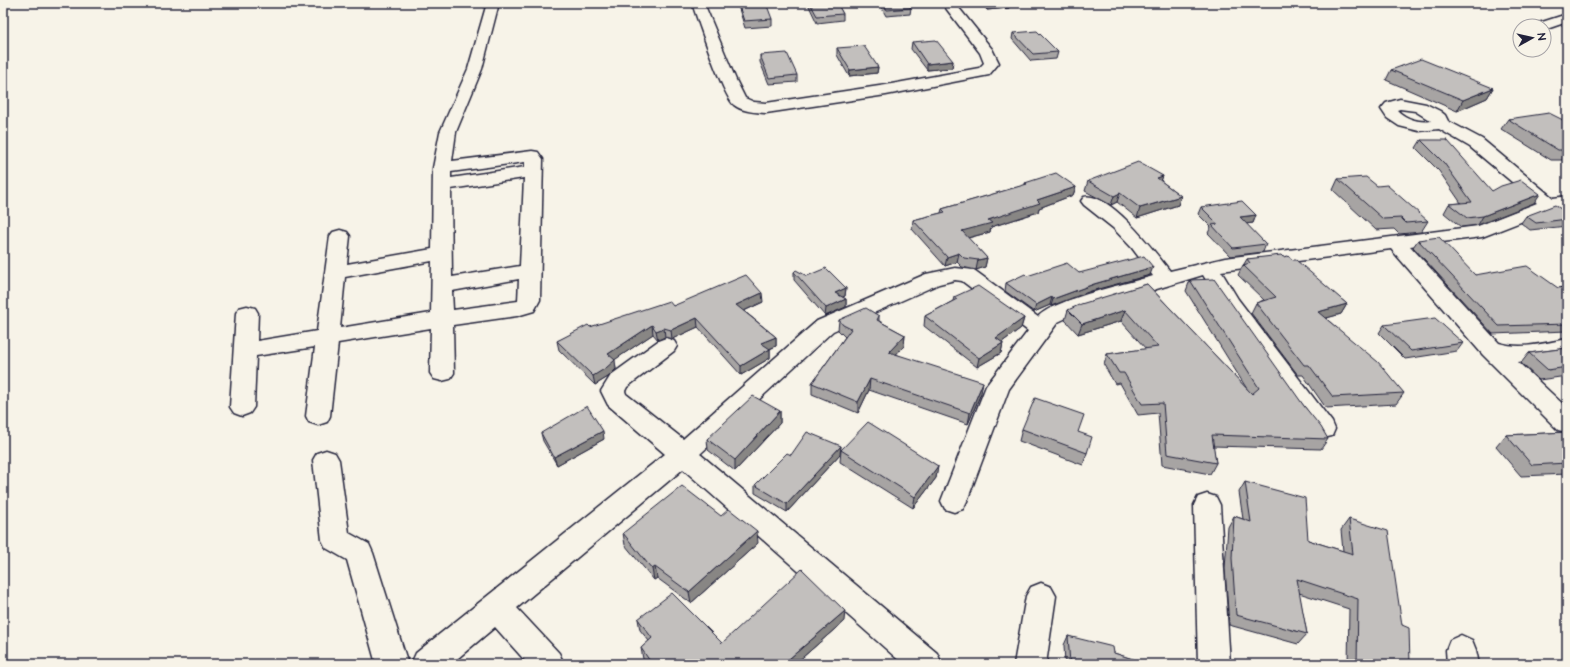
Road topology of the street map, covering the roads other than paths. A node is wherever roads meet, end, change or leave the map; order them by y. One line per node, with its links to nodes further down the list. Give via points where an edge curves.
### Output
1 (493, 3): 7 (street, via 475,69 448,132)
2 (698, 3): 3 (street, via 728,80 740,101 751,107 766,108 984,72 992,63 987,52)
3 (948, 3)
4 (1567, 18): 5 (street)
5 (1552, 23)
6 (1440, 123): 9 (street, via 1476,143)
7 (442, 177): 12 (street); 14 (street, via 532,156 534,159)
8 (1090, 201): 16 (street, via 1120,224)
9 (1559, 203): 11 (street, via 1482,231)
10 (340, 236): 15 (street)
11 (1395, 241): 13 (street); 24 (street)
12 (442, 253): 15 (street); 17 (street)
13 (1210, 268): 16 (street); 30 (street, via 1230,303)
14 (530, 271): 17 (street); 19 (street, via 529,300 526,306)
15 (336, 272): 21 (street)
16 (1166, 278): 20 (street, via 1068,308 1050,317)
17 (441, 286): 19 (street)
18 (247, 313): 25 (street)
19 (442, 319): 21 (street); 26 (street)
20 (1041, 330): 31 (street, via 967,275 955,274 933,279 825,326); 33 (street, via 998,386)
21 (327, 338): 25 (street); 28 (street)
22 (666, 346): 31 (street, via 618,381 613,391 616,399)
23 (1567, 347): 24 (street, via 1522,354 1504,354)
24 (1492, 349): 29 (street)
25 (246, 350): 27 (street)
26 (442, 373)
27 (242, 407)
28 (318, 416)
29 (1567, 423)
30 (1323, 429)
31 (683, 454): 36 (street); 37 (street, via 817,568)
32 (326, 460): 38 (street, via 336,540 359,553)
33 (954, 501)
34 (1207, 505): 42 (street)
35 (1041, 596): 41 (street)
36 (497, 608): 39 (street); 40 (street)
37 (911, 660)
38 (392, 664)
39 (427, 664)
40 (548, 664)
41 (1030, 664)
42 (1214, 664)

